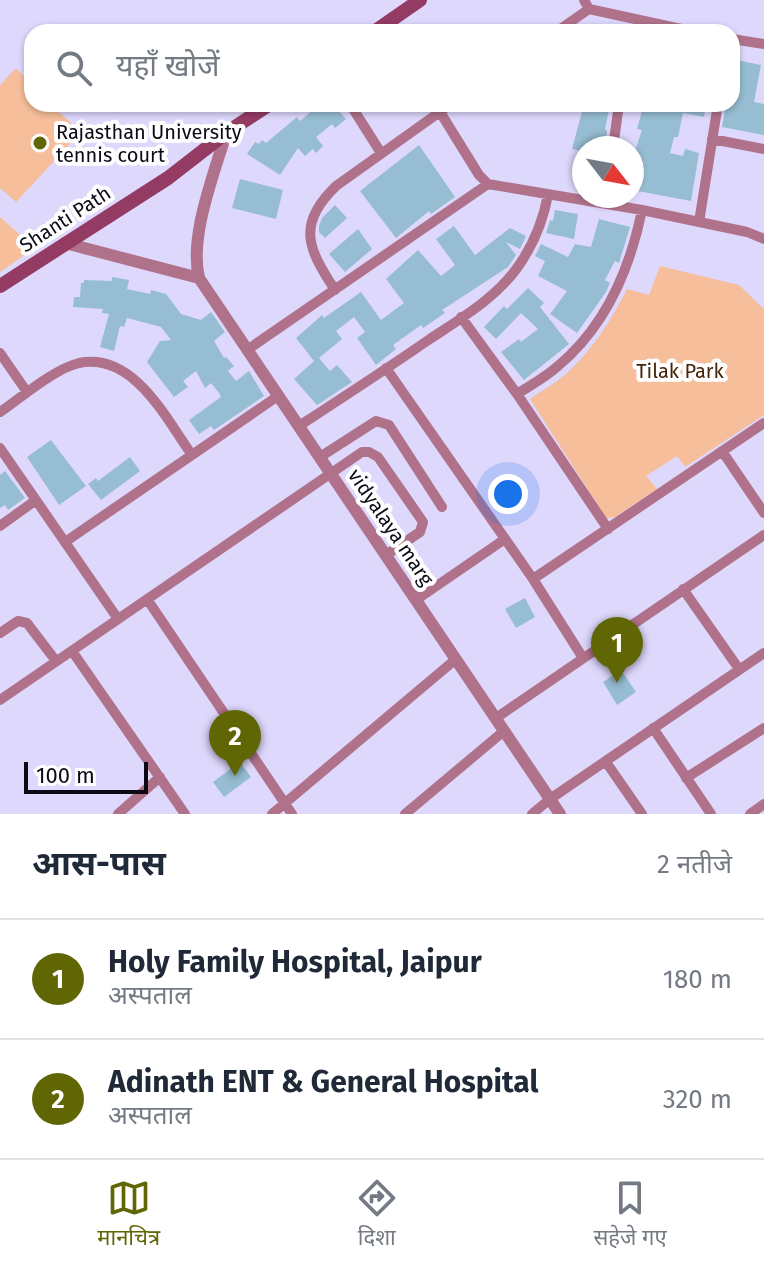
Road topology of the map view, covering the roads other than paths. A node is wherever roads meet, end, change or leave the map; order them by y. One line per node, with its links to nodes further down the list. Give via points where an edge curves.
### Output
1 (420, 0): 4 (main road)
2 (586, 5): 3 (street); 5 (street)
3 (631, 19): 6 (street); 7 (street)
4 (386, 24)
5 (565, 24)
6 (630, 24)
7 (656, 24)
8 (740, 40): 9 (street)
9 (764, 44)
10 (258, 112): 15 (main road, Shanti Path)
11 (355, 112): 19 (street)
12 (440, 112): 19 (street); 20 (street)
13 (618, 112): 16 (street)
14 (717, 112): 17 (street)
15 (226, 133): 27 (main road, Shanti Path, via 168,178); 28 (street, via 202,219 195,261)
16 (615, 136)
17 (712, 139): 18 (street); 25 (street)
18 (764, 149)
19 (381, 153): 30 (street, via 336,186 314,214 310,248)
20 (488, 184): 21 (street); 30 (street)
21 (548, 195): 22 (street); 31 (street, via 535,238 517,268 498,290)
22 (572, 197)
23 (635, 208): 24 (street)
24 (642, 210): 25 (street); 36 (street, via 625,274 595,327 557,368)
25 (699, 222): 26 (street)
26 (764, 239)
27 (65, 243): 28 (street); 29 (main road, Shanti Path)
28 (199, 278): 32 (street, vidyalaya marg)
29 (0, 286)
30 (335, 290): 32 (street)
31 (461, 317): 34 (street); 36 (street)
32 (247, 350): 37 (street, vidyalaya marg)
33 (0, 353): 35 (street)
34 (386, 368): 40 (street); 52 (street)
35 (27, 392): 38 (street); 43 (street, via 78,364 114,367 145,389)
36 (517, 394): 50 (street)
37 (278, 396): 40 (street, vidyalaya marg); 43 (street)
38 (0, 412)
39 (764, 423): 42 (street)
40 (299, 426): 44 (street, vidyalaya marg)
41 (0, 448): 46 (street)
42 (722, 451): 48 (street); 50 (street)
43 (192, 455): 53 (street)
44 (320, 457): 45 (street, vidyalaya marg); 47 (street, via 382,422)
45 (330, 473): 54 (street, vidyalaya marg); 54 (street, via 369,452 401,488 423,527); 57 (street)
46 (36, 500): 49 (street); 53 (street)
47 (442, 507)
48 (764, 513)
49 (0, 526)
50 (608, 529): 55 (street)
51 (764, 535): 56 (street)
52 (505, 539): 55 (street); 58 (street)
53 (65, 542): 59 (street)
54 (386, 555): 58 (street, vidyalaya marg)
55 (533, 579): 63 (street)
56 (683, 589): 63 (street); 66 (street)
57 (147, 599): 59 (street); 76 (street)
58 (416, 600): 64 (street, vidyalaya marg)
59 (118, 619): 61 (street)
60 (0, 633): 65 (street, via 18,621 27,623)
61 (72, 651): 65 (street); 73 (street)
62 (764, 653): 66 (street)
63 (583, 658): 68 (street)
64 (456, 659): 68 (street, vidyalaya marg); 76 (street)
65 (56, 661): 67 (street)
66 (739, 669): 69 (street)
67 (1, 696)
68 (496, 718): 71 (street, vidyalaya marg)
69 (653, 728): 72 (street); 74 (street)
70 (764, 728): 74 (street)
71 (504, 731): 75 (street, vidyalaya marg); 82 (street)
72 (606, 762): 75 (street); 85 (street)
73 (160, 777): 78 (street); 79 (street)
74 (686, 778): 86 (street)
75 (550, 799): 83 (street); 84 (street, vidyalaya marg)
76 (284, 804): 80 (street); 81 (street)
77 (764, 804): 87 (street)
78 (118, 814)
79 (185, 814)
80 (272, 814)
81 (292, 814)
82 (405, 814)
83 (532, 814)
84 (560, 814)
85 (642, 814)
86 (711, 814)
87 (750, 814)

